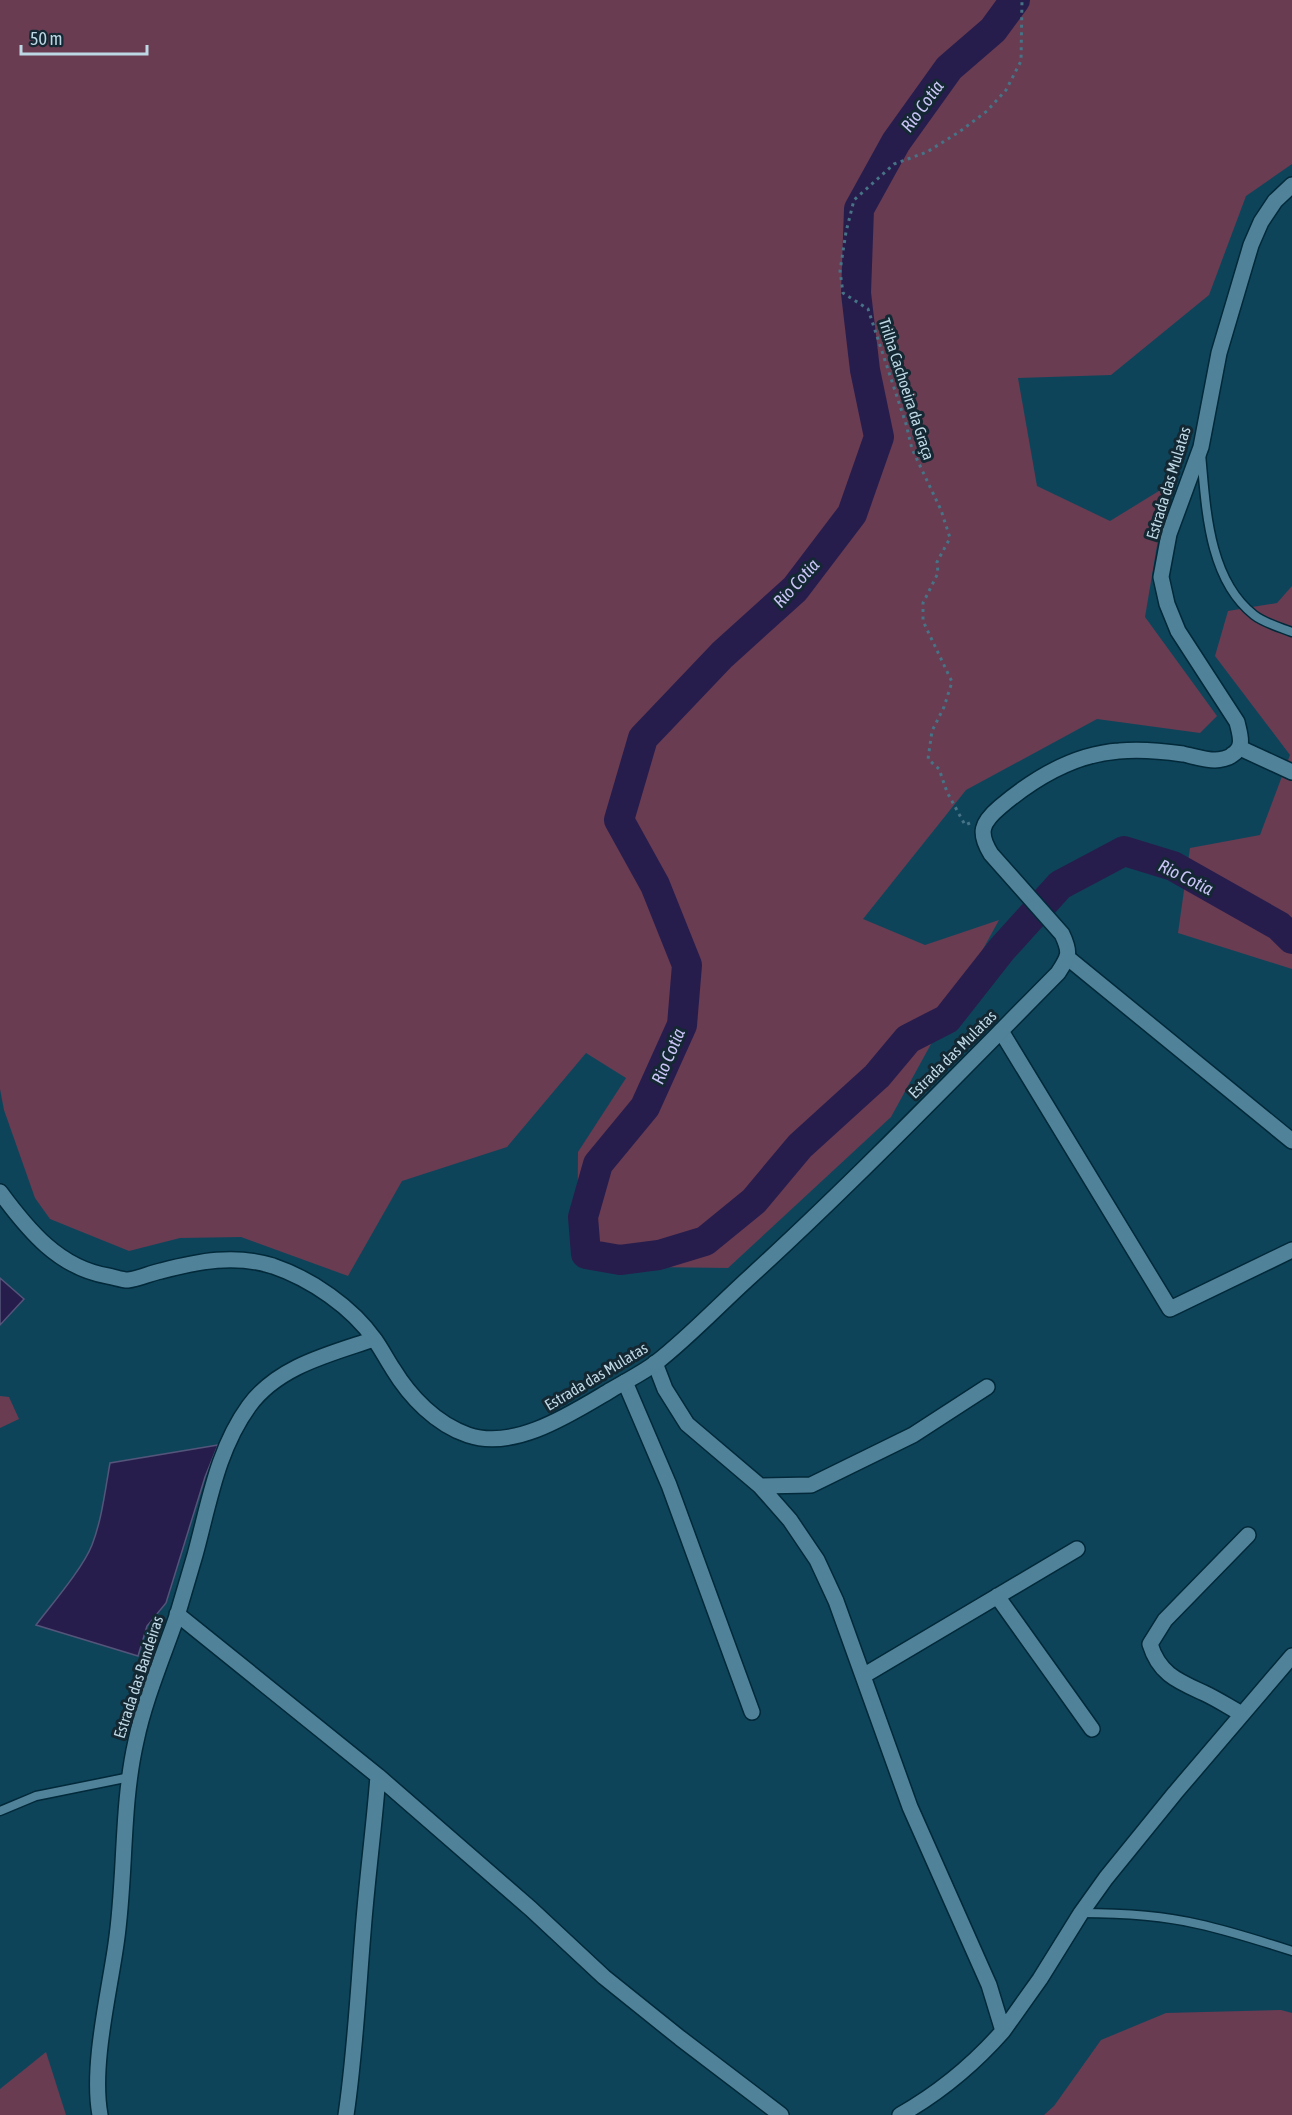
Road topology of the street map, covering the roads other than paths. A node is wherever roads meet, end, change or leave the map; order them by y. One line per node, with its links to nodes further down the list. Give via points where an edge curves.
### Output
1 (1292, 185): 2 (street, Estrada das Mulatas, via 1261,222 1251,245 1219,353)
2 (1201, 447): 3 (lane, via 1206,510 1225,578 1254,615); 4 (street, Estrada das Mulatas, via 1168,534 1161,577 1178,631 1238,722)
3 (1292, 632)
4 (1240, 748): 5 (street); 6 (street, via 1231,756 1215,760 1140,750 1095,754 1044,774 989,817 983,828 983,841 1051,921 1065,941)
5 (1292, 772)
6 (1068, 958): 7 (street, Estrada das Mulatas); 8 (street)
7 (1001, 1030): 10 (street, via 1170,1309); 12 (street, Estrada das Mulatas, via 796,1235)
8 (1292, 1141)
9 (0, 1192): 11 (street, Estrada das Mulatas, via 40,1242 93,1274 128,1280 223,1258 247,1260 300,1278 347,1310)
10 (1292, 1250)
11 (374, 1339): 13 (street, Estrada das Mulatas, via 409,1393 427,1410 466,1434 485,1439 529,1432 557,1422); 19 (street, Estrada das Bandeiras, via 292,1370 268,1384 249,1406 215,1474)
12 (656, 1363): 13 (street, Estrada das Mulatas); 15 (street, via 665,1389 687,1424)
13 (625, 1382): 22 (street, via 669,1485)
14 (987, 1387): 15 (street, via 913,1435 810,1485)
15 (760, 1486): 21 (street, via 790,1520 817,1560)
16 (1248, 1535): 23 (street, via 1165,1620 1150,1644 1164,1670 1182,1684)
17 (1077, 1549): 18 (street)
18 (997, 1596): 21 (street); 24 (street)
19 (177, 1614): 25 (street); 26 (street, Estrada das Bandeiras, via 136,1740)
20 (1292, 1656): 23 (street)
21 (863, 1676): 30 (street, via 910,1807 989,1985)
22 (752, 1712)
23 (1242, 1714): 28 (street)
24 (1092, 1729)
25 (378, 1776): 32 (street); 33 (street, via 604,1977)
26 (129, 1777): 27 (lane, via 36,1796); 31 (street, Estrada das Bandeiras, via 116,1941 99,2069)
27 (0, 1811)
28 (1081, 1913): 29 (lane, via 1195,1923); 30 (street)
29 (1292, 1951)
30 (1003, 2031): 34 (street, via 981,2056 928,2099)
31 (100, 2115)
32 (346, 2115)
33 (781, 2115)
34 (900, 2115)

